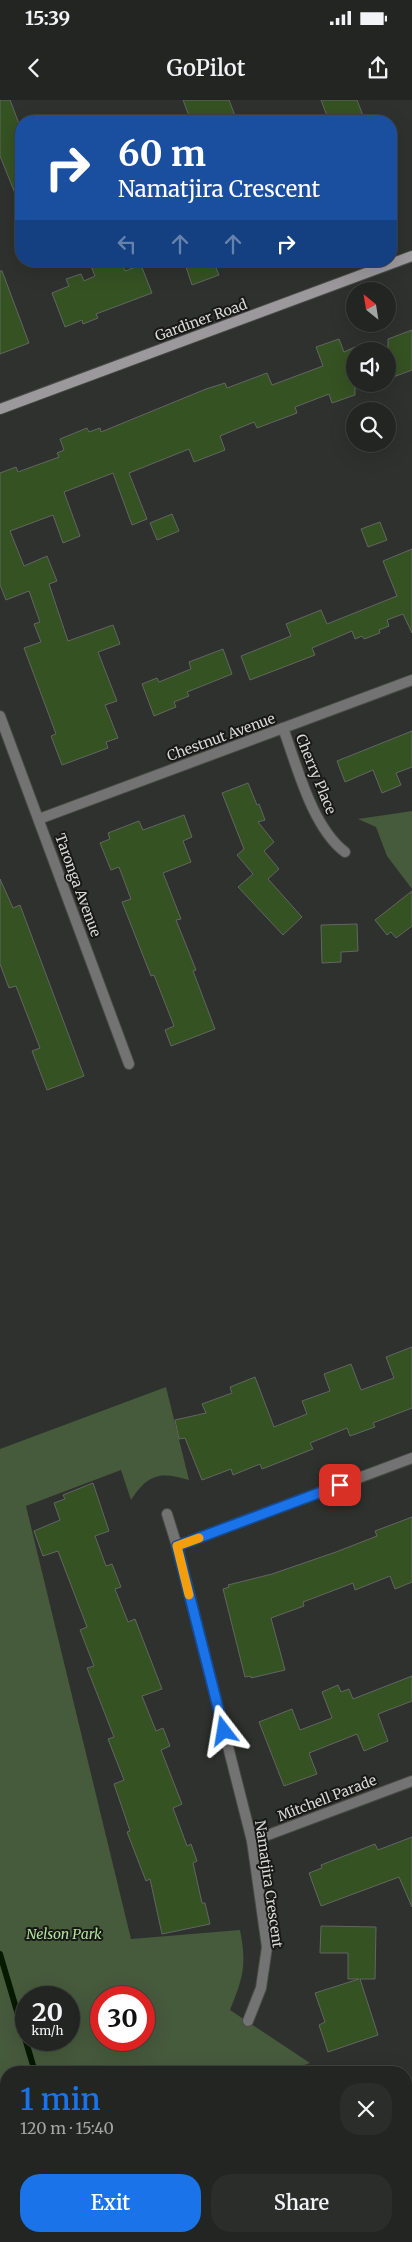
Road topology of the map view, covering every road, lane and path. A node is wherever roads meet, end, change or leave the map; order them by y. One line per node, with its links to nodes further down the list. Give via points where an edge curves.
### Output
1 (412, 256): 2 (street, Gardiner Road)
2 (397, 262)
3 (382, 267): 4 (street, Gardiner Road)
4 (0, 409)
5 (412, 680): 7 (street, Chestnut Avenue)
6 (0, 716): 8 (street, Taronga Avenue)
7 (283, 728): 8 (street, Chestnut Avenue); 9 (street, Cherry Place, via 315,814 334,844)
8 (39, 819): 10 (street, Taronga Avenue)
9 (345, 852)
10 (129, 1064)
11 (412, 1458): 13 (street)
12 (166, 1514): 13 (street, Namatjira Crescent)
13 (177, 1546): 15 (street, Namatjira Crescent)
14 (412, 1781): 15 (street, Mitchell Parade)
15 (252, 1841): 16 (street, Namatjira Crescent, via 267,1947 261,1988)
16 (248, 2021)

